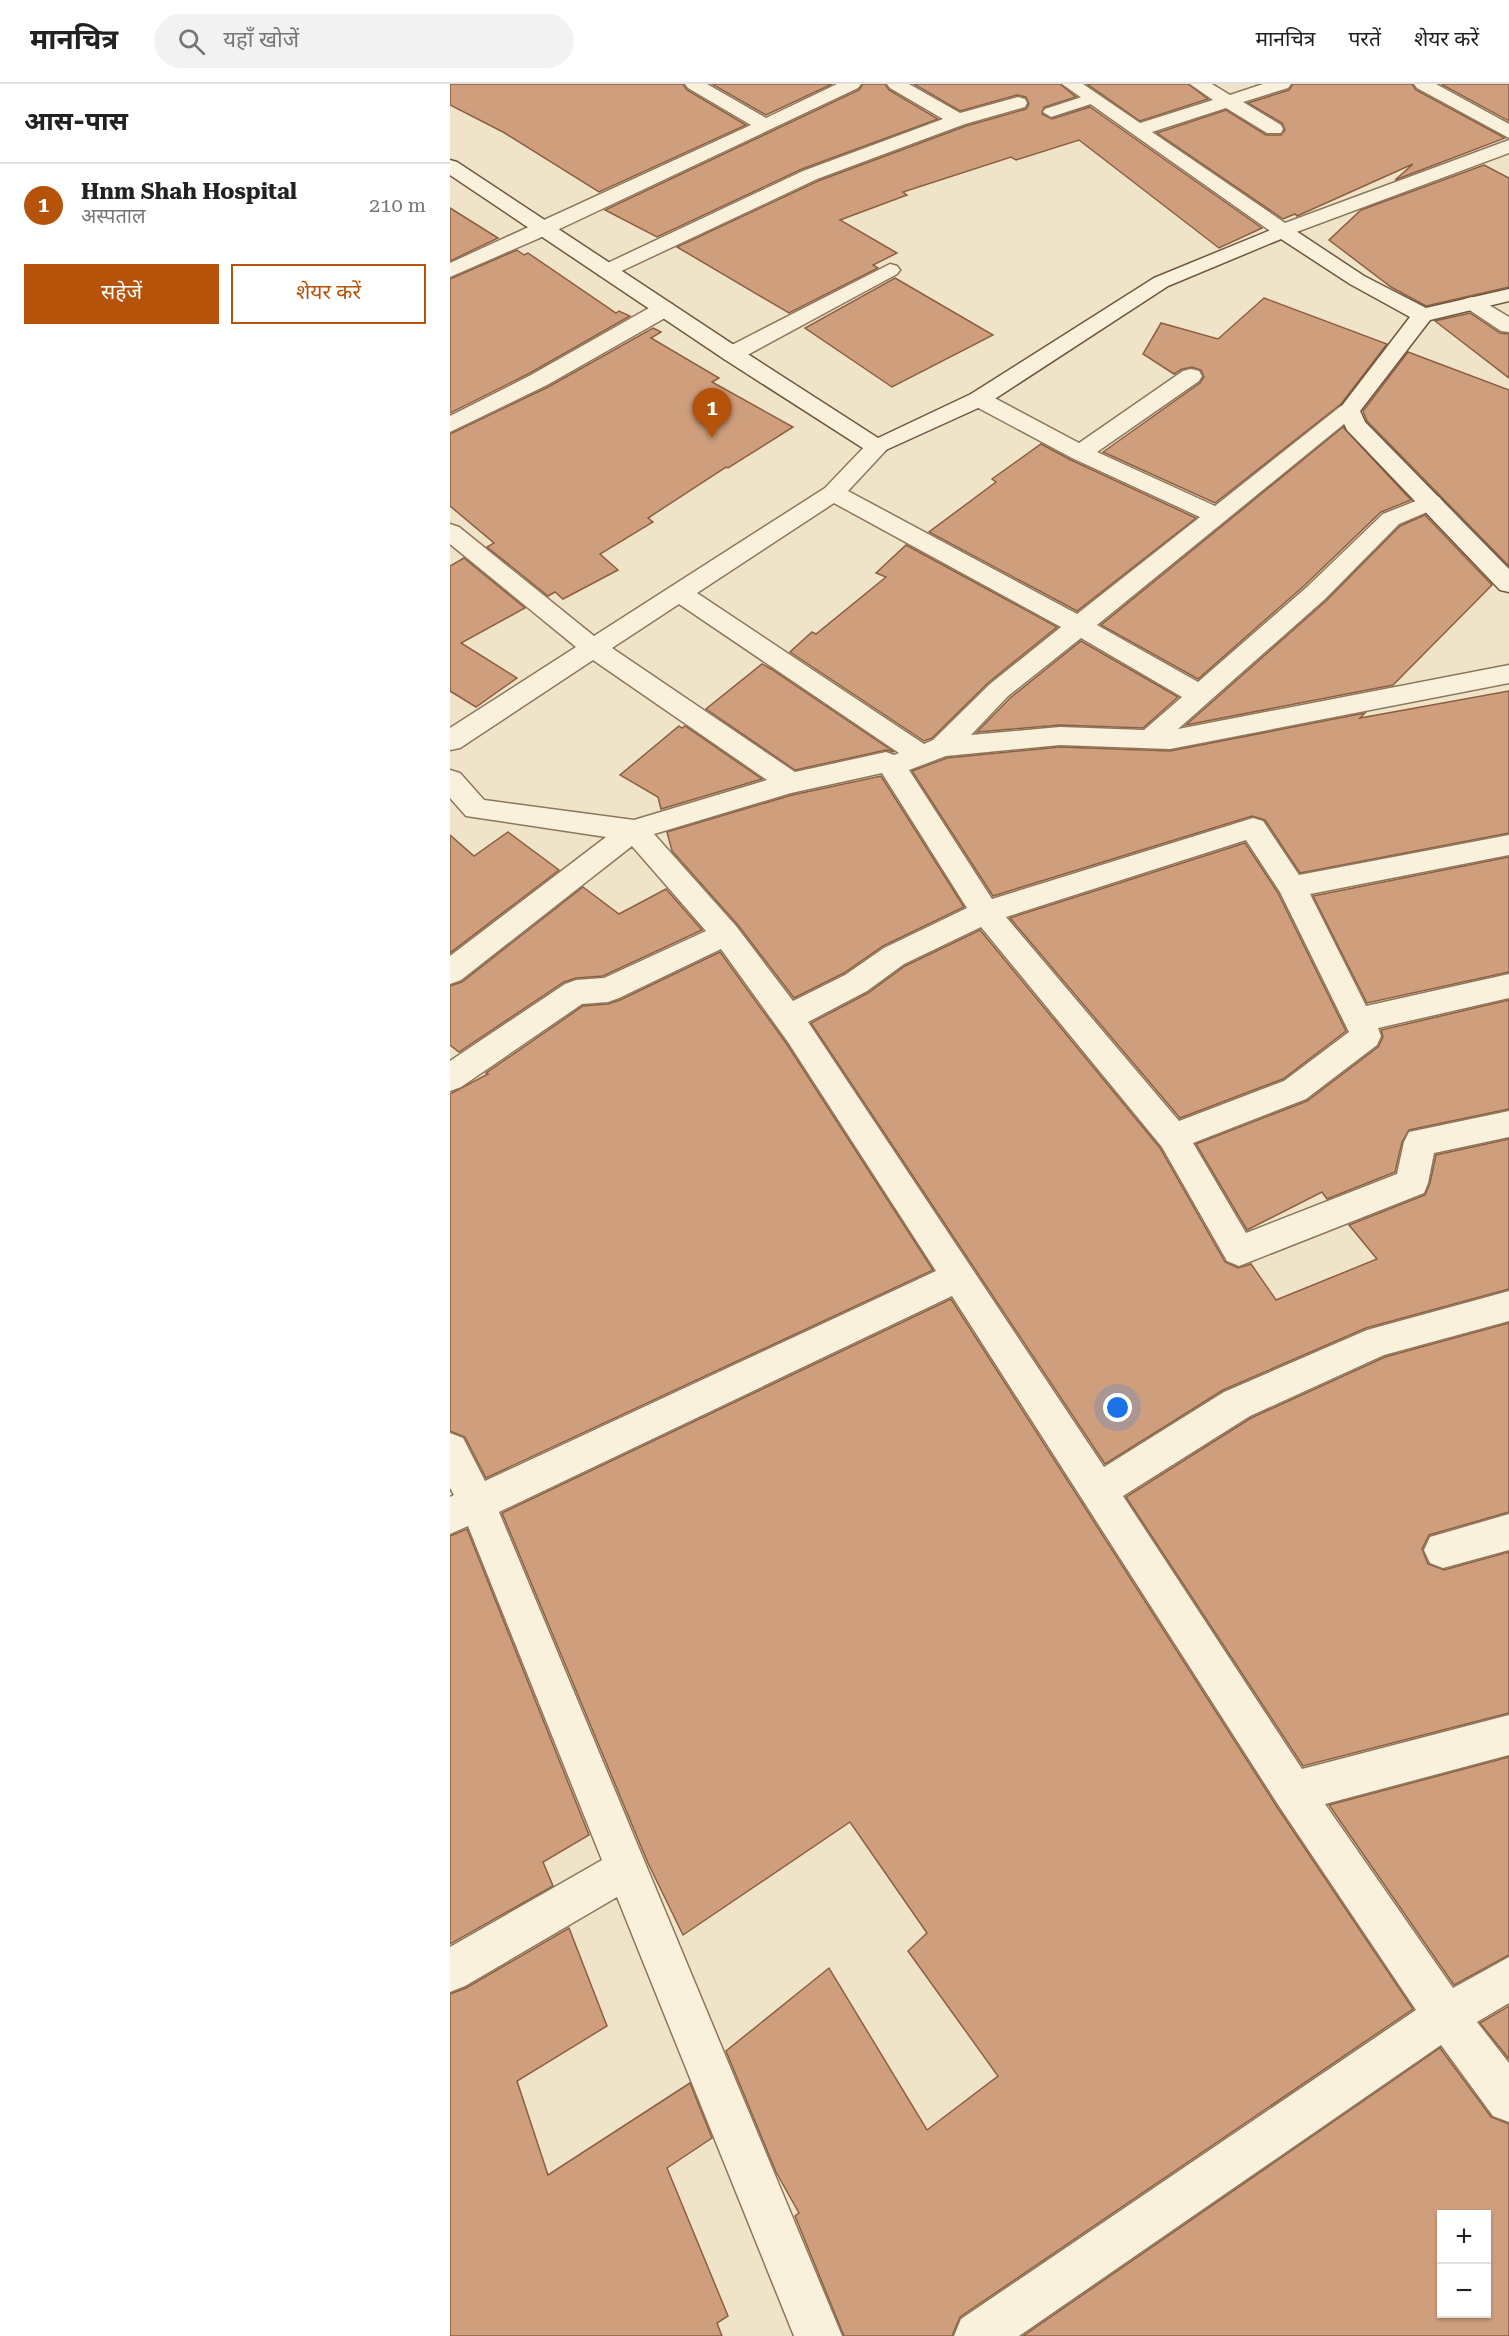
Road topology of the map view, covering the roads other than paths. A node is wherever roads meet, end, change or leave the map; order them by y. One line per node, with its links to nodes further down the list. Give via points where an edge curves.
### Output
1 (694, 84): 13 (street)
2 (852, 84): 13 (street)
3 (896, 84): 12 (street)
4 (1071, 84): 8 (street)
5 (1198, 84): 9 (street)
6 (1282, 84): 9 (street)
7 (1423, 84): 16 (street)
8 (1090, 99): 11 (lane); 14 (street)
9 (1228, 101): 14 (street); 15 (street)
10 (1018, 103): 12 (street)
11 (1051, 112)
12 (958, 120): 23 (street, via 810,175)
13 (765, 125): 19 (street)
14 (1138, 129): 20 (street)
15 (1274, 129)
16 (1509, 132)
17 (1509, 146): 20 (street)
18 (450, 166): 19 (street)
19 (544, 229): 22 (street); 23 (street)
20 (1282, 231): 27 (street, via 1357,280); 31 (street, via 1161,282)
21 (890, 270): 29 (street)
22 (450, 271)
23 (606, 271): 26 (street)
24 (1509, 295): 25 (street)
25 (1472, 303): 27 (street); 28 (street)
26 (664, 309): 29 (street); 33 (street)
27 (1424, 315): 32 (street)
28 (1509, 326)
29 (732, 354): 34 (street)
30 (1191, 376): 35 (street)
31 (979, 399): 34 (street); 35 (street)
32 (1349, 411): 37 (street, via 1355,425); 38 (street)
33 (450, 425)
34 (877, 447): 36 (street)
35 (1080, 453): 38 (street)
36 (833, 493): 41 (street); 42 (street)
37 (1431, 502): 40 (street); 45 (street, via 1391,519 1316,593)
38 (1217, 516): 42 (street)
39 (453, 539): 43 (street)
40 (1509, 584)
41 (678, 592): 43 (street); 48 (street)
42 (1081, 627): 45 (street); 48 (street, via 999,690)
43 (593, 648): 47 (street); 51 (street)
44 (1509, 674): 46 (street, via 1170,740)
45 (1201, 696): 46 (street)
46 (1150, 739): 48 (street, via 1060,736)
47 (450, 741)
48 (933, 751): 49 (street)
49 (892, 766): 51 (street, via 886,762); 55 (street)
50 (450, 780): 52 (street, via 476,809)
51 (791, 783): 52 (street)
52 (634, 830): 56 (street); 57 (street)
53 (1509, 845): 54 (street)
54 (1292, 887): 55 (street, via 1253,828); 60 (street)
55 (985, 912): 59 (street, via 894,956 856,983); 63 (street)
56 (726, 934): 59 (street); 61 (street, via 608,990 576,992)
57 (450, 972)
58 (1509, 986): 60 (street, via 1363,1019)
59 (787, 1018): 64 (street)
60 (1366, 1036): 63 (street, via 1295,1090)
61 (450, 1078)
62 (1509, 1124): 63 (street, via 1420,1142 1412,1183 1239,1251)
63 (1173, 1137)
64 (958, 1276): 67 (street); 68 (street)
65 (1509, 1306): 67 (street, via 1378,1341 1237,1404)
66 (450, 1450): 68 (street)
67 (1099, 1491): 72 (street)
68 (464, 1510): 73 (street)
69 (1509, 1532): 70 (street)
70 (1443, 1550)
71 (1509, 1735): 72 (street)
72 (1293, 1792): 76 (street)
73 (626, 1869): 74 (street); 78 (street)
74 (450, 1971)
75 (1509, 1979): 76 (street)
76 (1446, 2016): 77 (street); 79 (street)
77 (1509, 2100)
78 (818, 2336)
79 (978, 2336)

